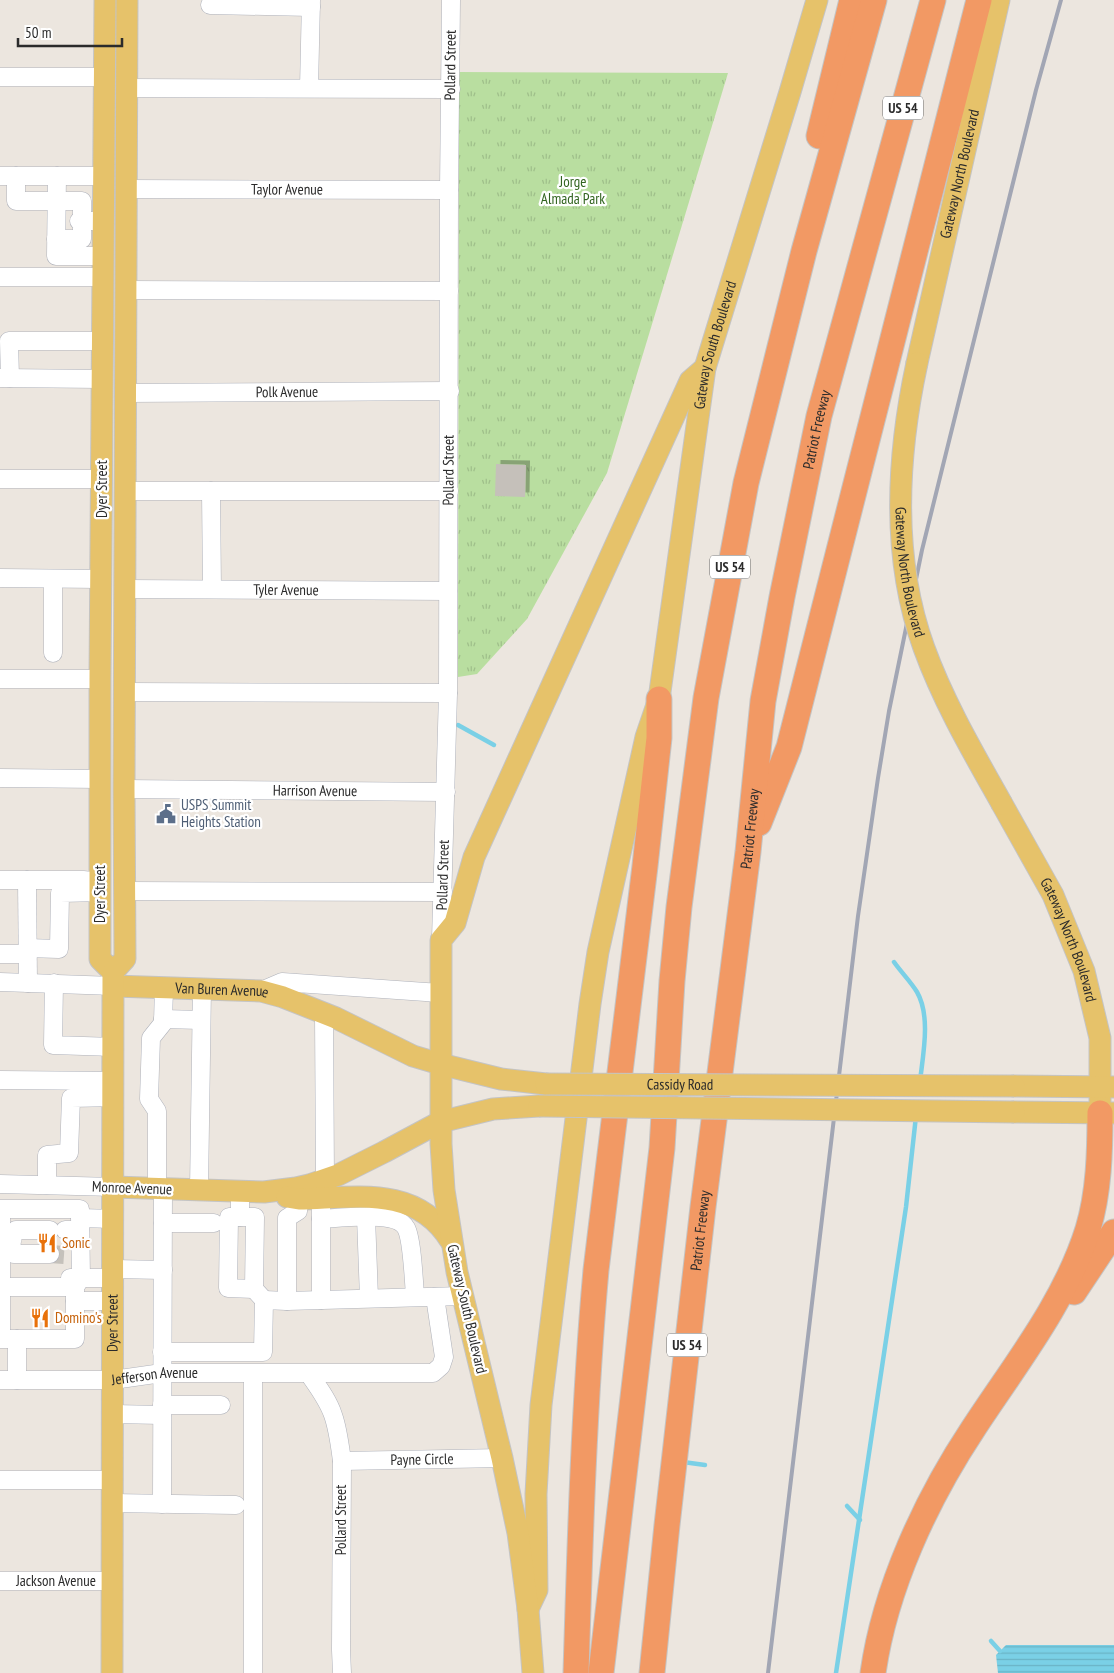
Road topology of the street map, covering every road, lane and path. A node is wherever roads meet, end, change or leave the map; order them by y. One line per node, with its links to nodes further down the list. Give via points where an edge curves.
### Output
1 (105, 0): 14 (main road, Dyer Street)
2 (127, 0): 15 (main road, Dyer Street)
3 (452, 0): 17 (street, Pollard Street)
4 (817, 0): 37 (main road, Gateway South Boulevard)
5 (852, 0): 29 (highway, via 798,220)
6 (874, 0): 29 (highway, US 54)
7 (933, 0): 63 (highway, Patriot Freeway / US 54, via 819,416 763,702)
8 (979, 0): 63 (highway, via 789,747)
9 (999, 0): 84 (main road, Gateway North Boulevard, bridge, via 917,363 907,420 901,487 902,550 910,596 933,671 969,744 1053,895 1084,971)
10 (289, 3): 11 (street); 12 (street)
11 (311, 4): 16 (street)
12 (210, 5)
13 (0, 77): 14 (street)
14 (104, 77): 20 (main road, Dyer Street)
15 (127, 88): 16 (street); 21 (main road, Dyer Street)
16 (309, 88): 17 (street)
17 (451, 89): 22 (street, Pollard Street)
18 (8, 176): 19 (street); 23 (street, via 16,201)
19 (57, 176): 20 (street); 23 (street)
20 (103, 176): 25 (main road, Dyer Street); 26 (main road, via 116,177 116,218)
21 (126, 189): 22 (street, Taylor Avenue); 26 (main road, Dyer Street)
22 (449, 190): 35 (street, Pollard Street)
23 (56, 201): 24 (street); 24 (street, via 82,201)
24 (70, 221): 25 (street); 27 (street); 28 (street)
25 (103, 221): 30 (main road, Dyer Street)
26 (126, 223): 34 (main road, Dyer Street)
27 (56, 247): 28 (street); 32 (street)
28 (81, 248): 30 (street)
29 (804, 251): 151 (highway, US 54, via 746,483 706,698 676,935 662,1148)
30 (103, 256): 33 (main road, Dyer Street)
31 (0, 277): 32 (street)
32 (56, 277): 33 (street)
33 (103, 277): 36 (main road, Dyer Street)
34 (126, 290): 35 (street); 41 (main road, Dyer Street)
35 (449, 290): 40 (street, Pollard Street)
36 (103, 333): 38 (street, via 9,341); 39 (main road, Dyer Street); 41 (main road, via 109,333 112,345 112,383 116,390)
37 (705, 368): 58 (main road, Gateway South Boulevard); 70 (main road, via 690,381 481,841 454,923)
38 (5, 378): 39 (street)
39 (102, 379): 43 (main road, Dyer Street)
40 (450, 391): 41 (street, Polk Avenue); 46 (street, Pollard Street)
41 (126, 393): 44 (main road, Dyer Street)
42 (0, 479): 43 (street)
43 (102, 479): 49 (main road, Dyer Street)
44 (125, 490): 45 (street); 50 (main road, Dyer Street)
45 (211, 490): 46 (street); 51 (street)
46 (449, 490): 52 (street, Pollard Street)
47 (0, 578): 48 (street)
48 (53, 579): 49 (street); 53 (street)
49 (101, 579): 54 (main road, Dyer Street); 57 (main road, via 111,584 114,594 117,682)
50 (125, 589): 51 (street, Tyler Avenue); 57 (main road, Dyer Street)
51 (212, 589): 52 (street, Tyler Avenue)
52 (448, 591): 56 (street, Pollard Street)
53 (53, 653)
54 (100, 679): 55 (street); 60 (main road, Dyer Street)
55 (0, 680)
56 (448, 693): 57 (street); 62 (street, Pollard Street)
57 (124, 694): 61 (main road, Dyer Street)
58 (659, 699): 145 (main road, Gateway South Boulevard, via 646,737 600,943 590,1004 541,1405 536,1494 537,1590); 150 (highway, via 659,738 646,866 596,1270 582,1492)
59 (0, 778): 60 (street)
60 (101, 779): 67 (main road, Dyer Street)
61 (124, 790): 62 (street, Harrison Avenue); 68 (main road, Dyer Street)
62 (446, 792): 69 (street, Pollard Street)
63 (748, 852): 152 (highway, Patriot Freeway / US 54, via 666,1525)
64 (0, 880): 65 (street)
65 (27, 880): 66 (street); 71 (street)
66 (60, 886): 67 (street, via 83,880); 71 (street, via 59,949)
67 (100, 887): 73 (main road, Dyer Street, via 100,960)
68 (124, 891): 69 (street); 73 (main road, Dyer Street, via 125,960)
69 (443, 892): 70 (street, Pollard Street)
70 (442, 940): 80 (main road, Gateway South Boulevard)
71 (28, 951): 72 (street); 75 (street)
72 (0, 954)
73 (114, 979): 76 (street, Van Buren Avenue); 77 (main road, Van Buren Avenue); 85 (main road, Dyer Street)
74 (0, 982): 75 (street, Van Buren Avenue)
75 (28, 983): 76 (street, Van Buren Avenue)
76 (54, 983): 85 (street, via 53,1045)
77 (164, 987): 78 (main road, Van Buren Avenue); 82 (street)
78 (202, 988): 79 (main road, Van Buren Avenue); 83 (street)
79 (261, 991): 80 (street, Van Buren Avenue, via 282,982); 81 (main road, Cassidy Road)
80 (440, 993): 87 (main road, Gateway South Boulevard)
81 (324, 1013): 87 (main road, Cassidy Road, via 413,1056); 100 (street)
82 (163, 1019): 83 (street); 96 (street, via 151,1038 149,1099 157,1111)
83 (202, 1020): 97 (street)
84 (1100, 1038): 86 (main road); 89 (main road, Gateway North Boulevard)
85 (114, 1046): 90 (main road, Dyer Street)
86 (1114, 1061)
87 (440, 1064): 89 (main road, Cassidy Road, bridge, via 501,1079 546,1084); 92 (main road, Gateway South Boulevard)
88 (0, 1080): 90 (street)
89 (1107, 1087): 91 (main road, Gateway North Boulevard)
90 (114, 1089): 94 (street, via 72,1098 70,1153 47,1155); 95 (main road, Dyer Street)
91 (1107, 1113): 92 (main road, Cassidy Road, bridge, via 539,1106 493,1109); 124 (highway, via 1088,1228 1069,1275)
92 (440, 1122): 100 (main road, Cassidy Road, via 338,1175); 110 (main road, Gateway South Boulevard, via 444,1190)
93 (8, 1184): 94 (street, Monroe Avenue); 102 (street)
94 (47, 1185): 95 (street, Monroe Avenue)
95 (114, 1187): 96 (main road, Monroe Avenue); 105 (main road, Dyer Street)
96 (160, 1188): 97 (main road, Monroe Avenue); 106 (street)
97 (200, 1190): 98 (main road, Monroe Avenue)
98 (240, 1191): 99 (main road, Monroe Avenue); 103 (street)
99 (264, 1192): 100 (main road, Cassidy Road, via 309,1185); 101 (main road)
100 (322, 1199): 101 (main road); 104 (street); 110 (main road, via 396,1200 436,1221); 121 (street)
101 (299, 1200): 123 (street, via 298,1211 287,1218)
102 (16, 1209): 108 (street); 114 (street, via 1,1209)
103 (240, 1217): 116 (street, via 255,1217); 116 (street, via 229,1217 228,1288)
104 (366, 1218): 117 (street, via 384,1217 397,1220 406,1227); 120 (street)
105 (114, 1219): 108 (street); 113 (main road, Dyer Street)
106 (163, 1223): 107 (street); 112 (street)
107 (214, 1223)
108 (71, 1224): 111 (street); 111 (street, via 16,1230 12,1236 14,1254)
109 (1114, 1232): 124 (highway, via 1064,1308)
110 (452, 1242): 118 (main road, Gateway South Boulevard)
111 (65, 1255): 115 (street)
112 (163, 1270): 113 (street); 126 (street)
113 (114, 1274): 115 (street); 122 (main road, Dyer Street)
114 (1, 1280): 115 (street); 125 (street)
115 (77, 1289): 122 (street); 125 (street, via 75,1339)
116 (259, 1294): 123 (street); 127 (street)
117 (415, 1296): 119 (street); 120 (street)
118 (462, 1296): 119 (street); 136 (main road, Gateway South Boulevard)
119 (435, 1297): 130 (street, Jefferson Avenue, via 444,1358 433,1373)
120 (368, 1298): 121 (street)
121 (321, 1300): 123 (street)
122 (114, 1301): 132 (main road, Dyer Street)
123 (287, 1301)
124 (1036, 1335): 153 (highway, via 972,1431 919,1523 898,1576)
125 (9, 1339): 131 (street)
126 (162, 1352): 127 (street); 128 (street)
127 (263, 1352): 129 (street)
128 (162, 1373): 129 (street, Jefferson Avenue); 132 (street, Jefferson Avenue); 134 (street)
129 (258, 1374): 130 (street, Jefferson Avenue); 147 (street)
130 (309, 1374): 137 (street, Pollard Street, via 333,1414)
131 (9, 1380): 132 (street, Jefferson Avenue)
132 (113, 1380): 135 (main road, Dyer Street)
133 (221, 1405): 134 (street)
134 (162, 1410): 135 (street); 141 (street)
135 (113, 1414): 139 (main road, Dyer Street)
136 (502, 1458): 137 (street, Payne Circle); 145 (main road, Gateway South Boulevard, via 518,1533)
137 (342, 1461): 148 (street, Pollard Street)
138 (0, 1480): 139 (street)
139 (113, 1480): 140 (main road, Dyer Street)
140 (112, 1504): 141 (street); 144 (main road, Dyer Street)
141 (162, 1504): 142 (street)
142 (236, 1505)
143 (0, 1581): 144 (street, Jackson Avenue)
144 (112, 1581): 146 (main road, Dyer Street)
145 (528, 1609): 149 (main road, Gateway South Boulevard)
146 (112, 1673)
147 (253, 1673)
148 (342, 1673)
149 (533, 1673)
150 (576, 1673)
151 (601, 1673)
152 (652, 1673)
153 (873, 1673)

